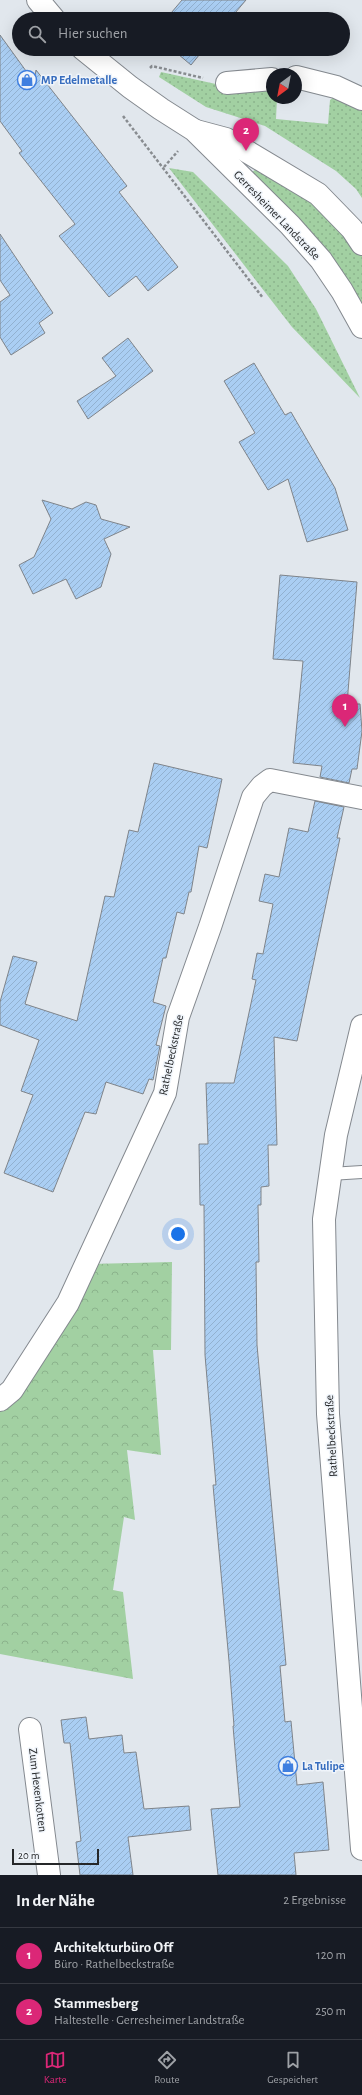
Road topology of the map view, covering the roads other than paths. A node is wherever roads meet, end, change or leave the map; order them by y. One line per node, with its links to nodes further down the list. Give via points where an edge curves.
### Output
1 (38, 0): 2 (street)
2 (48, 12)
3 (91, 56): 8 (street, Gerresheimer Landstraße, via 130,88)
4 (302, 78): 7 (street, via 336,87)
5 (266, 80): 6 (street)
6 (227, 83)
7 (362, 99)
8 (194, 130): 9 (street, Gerresheimer Landstraße, via 226,139 318,194 352,229); 10 (street, Gerresheimer Landstraße, via 290,225 321,260)
9 (362, 244)
10 (362, 327)
11 (362, 798): 15 (street, Rathelbeckstraße, via 270,780 253,797 178,1017 165,1092 150,1128 68,1303 12,1390)
12 (362, 1026): 14 (street, Rathelbeckstraße, via 336,1135)
13 (362, 1172): 14 (lane)
14 (330, 1174): 17 (street, Rathelbeckstraße, via 324,1219 328,1414)
15 (0, 1400)
16 (30, 1729): 19 (street, Zum Hexenkotten)
17 (360, 1795): 18 (street, Rathelbeckstraße)
18 (362, 1849)
19 (49, 1875)

